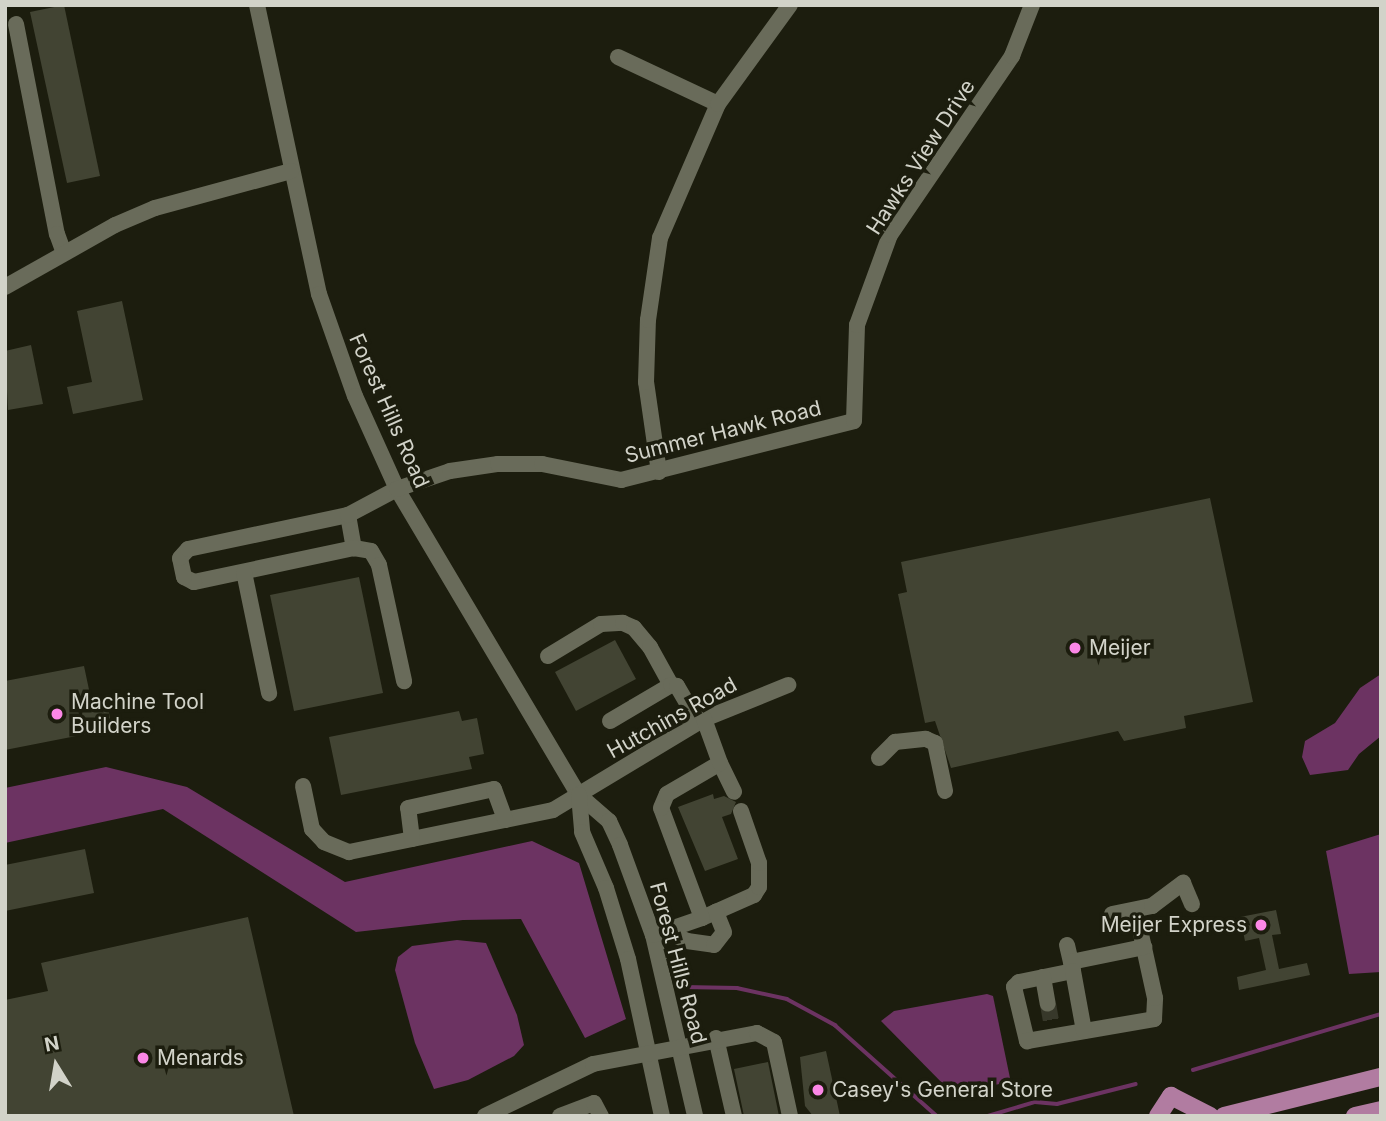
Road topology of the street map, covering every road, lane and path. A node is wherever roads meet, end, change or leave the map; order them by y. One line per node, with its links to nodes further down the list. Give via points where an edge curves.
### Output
1 (257, 5): 7 (street, Forest Hills Road)
2 (790, 5): 6 (street)
3 (1032, 5): 10 (street, Hawks View Drive, via 1012,57 890,235 857,324)
4 (16, 24): 8 (street)
5 (618, 57): 6 (street)
6 (718, 104): 11 (street, via 660,238 648,320 646,382)
7 (291, 171): 8 (street, via 155,208); 12 (street, Forest Hills Road, via 336,346)
8 (64, 253): 9 (street)
9 (5, 287)
10 (854, 421): 11 (street, Summer Hawk Road)
11 (659, 472): 12 (street, Summer Hawk Road, via 621,480 542,464 498,464 450,471)
12 (397, 489): 13 (street, Summer Hawk Road); 28 (street, Forest Hills Road)
13 (348, 515): 14 (street); 15 (street, Summer Hawk Road, via 188,549 180,558 184,577 194,582)
14 (355, 548): 15 (street); 17 (street, via 364,548 376,557)
15 (244, 572): 20 (street)
16 (548, 656): 18 (street, via 601,624 623,623 635,628 650,646)
17 (404, 681)
18 (671, 685): 21 (street); 22 (street, via 677,686)
19 (788, 685): 22 (street, Hutchins Road)
20 (269, 693)
21 (610, 721)
22 (701, 721): 24 (street); 28 (street, Hutchins Road)
23 (878, 758): 26 (street, via 895,742 926,739 935,743)
24 (720, 763): 27 (street); 34 (street, via 667,794 661,808)
25 (303, 786): 31 (street, Hutchins Road, via 312,829 324,842 349,852)
26 (945, 791)
27 (734, 792)
28 (579, 795): 30 (street, Hutchins Road, via 553,810); 36 (street, Forest Hills Road, via 608,821); 45 (street, Forest Hills Road, via 582,832 619,927)
29 (741, 811): 34 (street, via 762,879 754,895)
30 (505, 820): 31 (street, Hutchins Road); 31 (street, via 494,789 408,808)
31 (412, 839)
32 (1192, 904): 33 (street, via 1183,883 1152,906)
33 (1112, 914)
34 (709, 915): 36 (street); 36 (street, via 724,932 714,945)
35 (1140, 930): 38 (street)
36 (659, 933): 44 (street, Forest Hills Road)
37 (1067, 945): 39 (street)
38 (1144, 947): 39 (street); 42 (street, via 1155,998 1154,1019)
39 (1072, 967): 40 (street); 42 (street)
40 (1043, 977): 41 (street); 42 (street, via 1014,987 1027,1041 1053,1029)
41 (1048, 1004)
42 (1084, 1031)
43 (716, 1038): 44 (street); 53 (street); 54 (street, via 757,1033 774,1042)
44 (678, 1046): 45 (street); 52 (street, Forest Hills Road)
45 (647, 1052): 48 (street, via 561,1076); 51 (street, Forest Hills Road)
46 (1381, 1077): 57 (main road)
47 (1381, 1110): 58 (main road)
48 (485, 1116)
49 (560, 1116): 50 (street, via 594,1103)
50 (601, 1116)
51 (662, 1116)
52 (695, 1116)
53 (734, 1116)
54 (790, 1116)
55 (1158, 1116): 56 (main road, via 1171,1096)
56 (1210, 1116)
57 (1224, 1116)
58 (1355, 1116)

